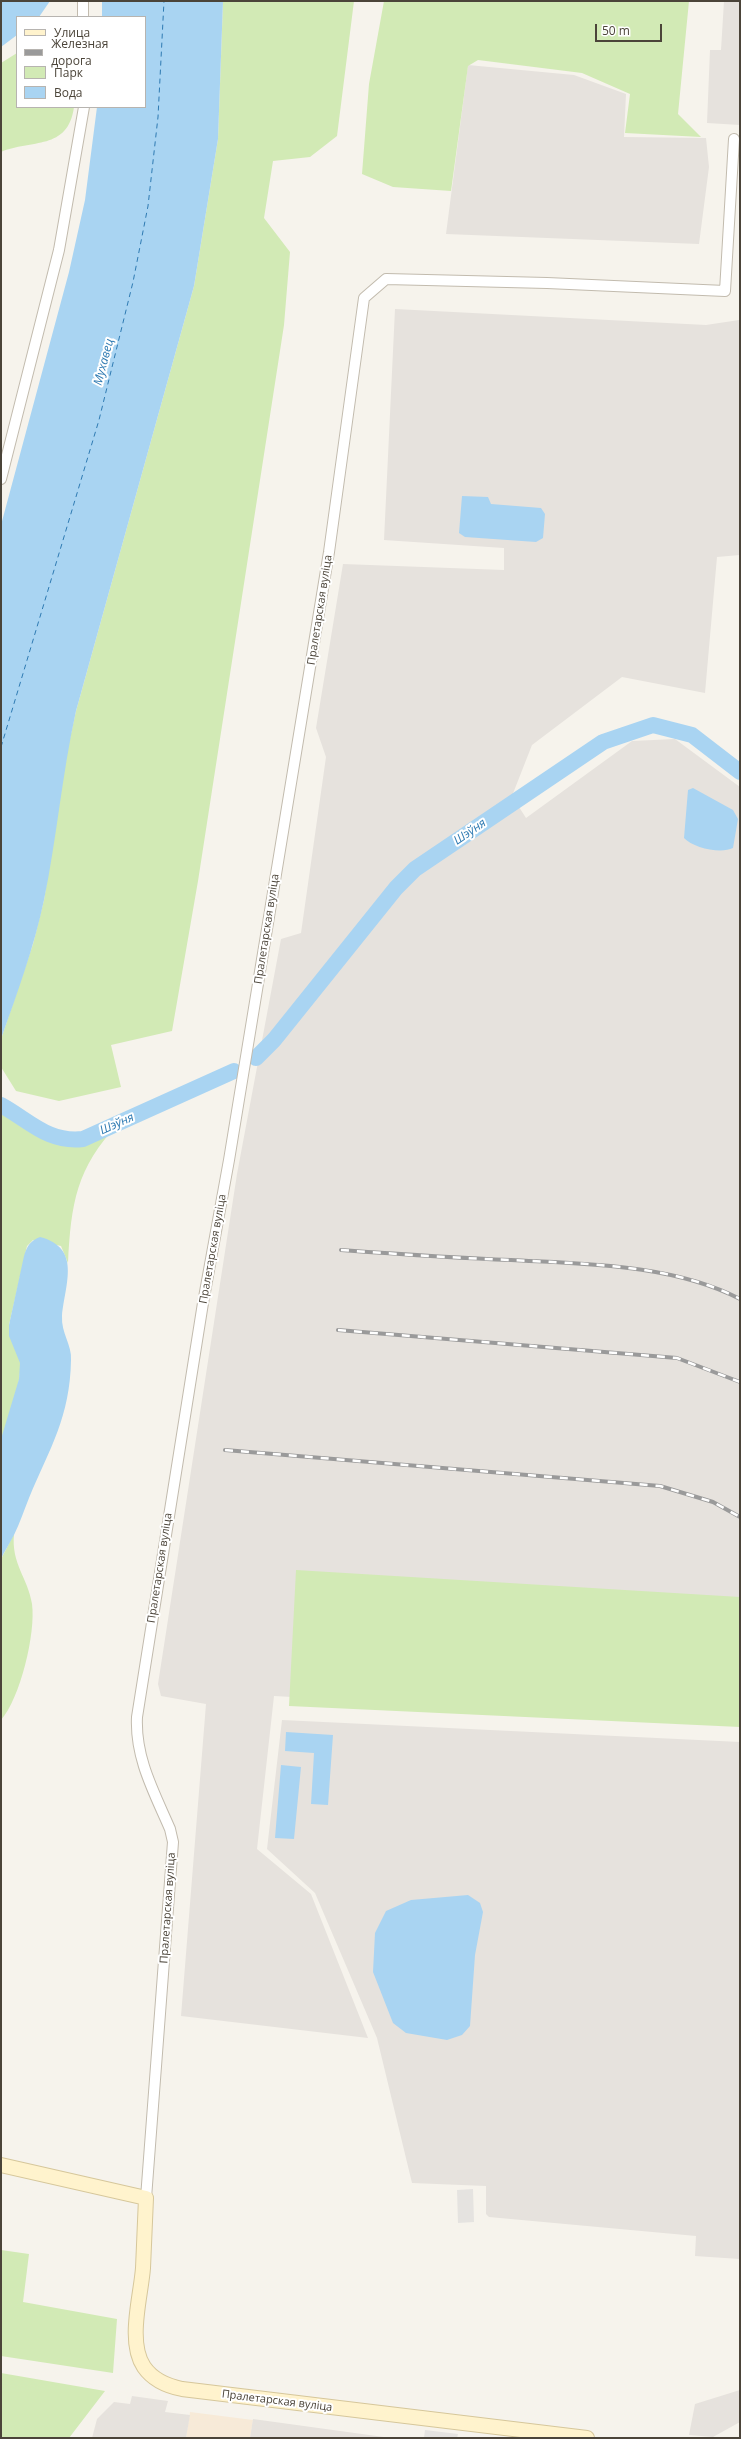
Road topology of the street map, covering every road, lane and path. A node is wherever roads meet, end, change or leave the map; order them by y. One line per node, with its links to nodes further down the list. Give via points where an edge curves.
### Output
1 (83, 1): 2 (street)
2 (83, 16)
3 (84, 108): 5 (street, via 59,250)
4 (734, 139): 7 (street, Пралетарская вуліца, via 725,291 386,279 364,298 329,552 203,1303 137,1717 136,1737 139,1754 173,1842)
5 (1, 479)
6 (1, 2165): 7 (main road)
7 (146, 2198): 8 (main road, Пралетарская вуліца, via 143,2269 136,2331 144,2367 159,2382 182,2389)
8 (587, 2438)

